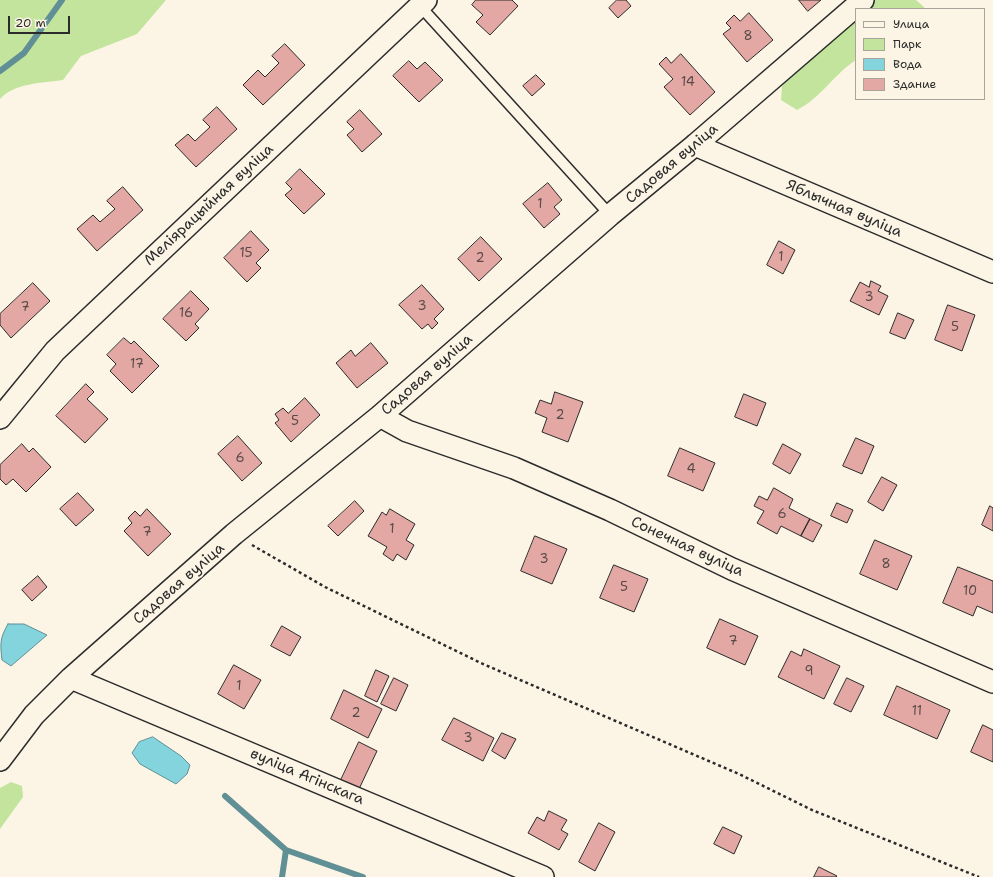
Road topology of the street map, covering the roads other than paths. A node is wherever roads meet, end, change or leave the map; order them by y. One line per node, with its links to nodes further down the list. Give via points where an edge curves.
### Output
1 (863, 0): 3 (street, Садовая вуліца)
2 (423, 3): 4 (lane); 7 (street, Меліярацыйная вуліца, via 55,351)
3 (695, 145): 4 (street, Садовая вуліца); 5 (street, Яблычная вуліца)
4 (610, 215): 6 (street, Садовая вуліца)
5 (993, 272)
6 (380, 416): 8 (street, Садовая вуліца, via 234,534); 9 (street, Сонечная вуліца, via 407,431 514,468 610,510 732,569)
7 (0, 418)
8 (71, 678): 10 (street, Садовая вуліца, via 34,715); 11 (street, вуліца Агінскага)
9 (993, 682)
10 (0, 760)
11 (543, 877)

